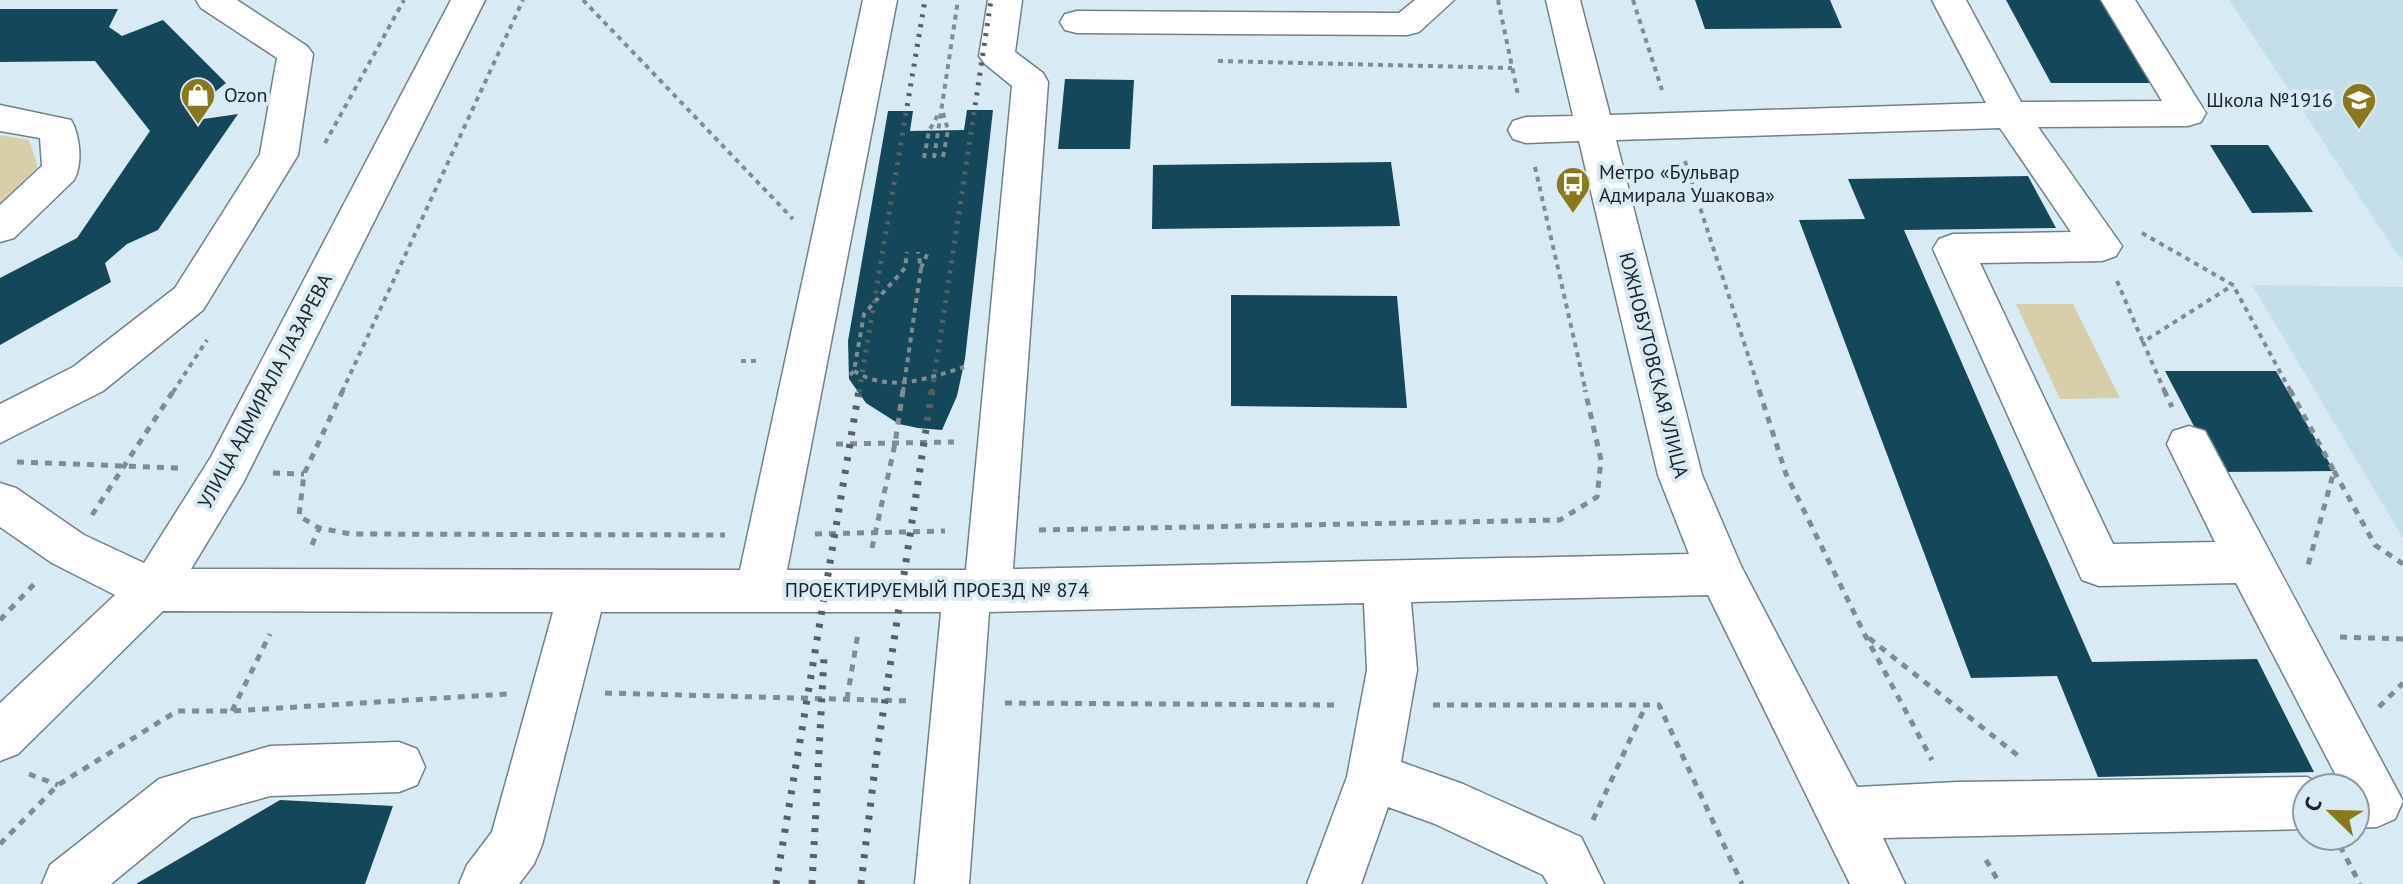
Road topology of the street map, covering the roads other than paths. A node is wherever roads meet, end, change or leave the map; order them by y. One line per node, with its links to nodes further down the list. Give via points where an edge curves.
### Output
1 (213, 0): 15 (street, via 295,54 279,155 189,299 88,379)
2 (468, 0): 21 (street, УЛИЦА АДМИРАЛА ЛАЗАРЕВА, via 227,470)
3 (880, 0): 23 (street)
4 (1005, 0): 24 (street, via 997,56 1030,82 999,441)
5 (1437, 0): 9 (street, via 1407,24)
6 (1563, 0): 12 (street, ЮЖНОБУТОВСКАЯ УЛИЦА)
7 (1949, 0): 10 (street)
8 (2118, 0): 10 (street, via 2188,113)
9 (1077, 22)
10 (2010, 115): 12 (street); 18 (street, via 2121,239 1953,249 2099,565)
11 (0, 118): 14 (street, via 58,129 61,170)
12 (1593, 127): 13 (street); 19 (street, ЮЖНОБУТОВСКАЯ УЛИЦА, via 1680,475)
13 (1526, 130)
14 (0, 228)
15 (0, 425)
16 (2189, 444): 18 (street)
17 (8, 482): 21 (street, via 68,549)
18 (2249, 562): 27 (street)
19 (1721, 574): 20 (street, ПРОЕКТИРУЕМЫЙ ПРОЕЗД № 874); 30 (street, ЮЖНОБУТОВСКАЯ УЛИЦА)
20 (1386, 582): 24 (street, ПРОЕКТИРУЕМЫЙ ПРОЕЗД № 874); 28 (street, via 1392,670)
21 (153, 590): 22 (street, ПРОЕКТИРУЕМЫЙ ПРОЕЗД № 874); 25 (street, УЛИЦА АДМИРАЛА ЛАЗАРЕВА)
22 (583, 590): 23 (street, ПРОЕКТИРУЕМЫЙ ПРОЕЗД № 874); 33 (street, via 515,845)
23 (759, 591): 24 (street, ПРОЕКТИРУЕМЫЙ ПРОЕЗД № 874)
24 (978, 591): 34 (street, via 959,703)
25 (0, 737)
26 (399, 767): 32 (street, via 270,771 177,797)
27 (2361, 772)
28 (1373, 777): 31 (street, via 1445,802 1562,856); 35 (street)
29 (2291, 803): 30 (street)
30 (1841, 814): 36 (street, ЮЖНОБУТОВСКАЯ УЛИЦА)
31 (1573, 878)
32 (69, 884)
33 (486, 884)
34 (942, 884)
35 (1334, 884)
36 (1878, 884)

